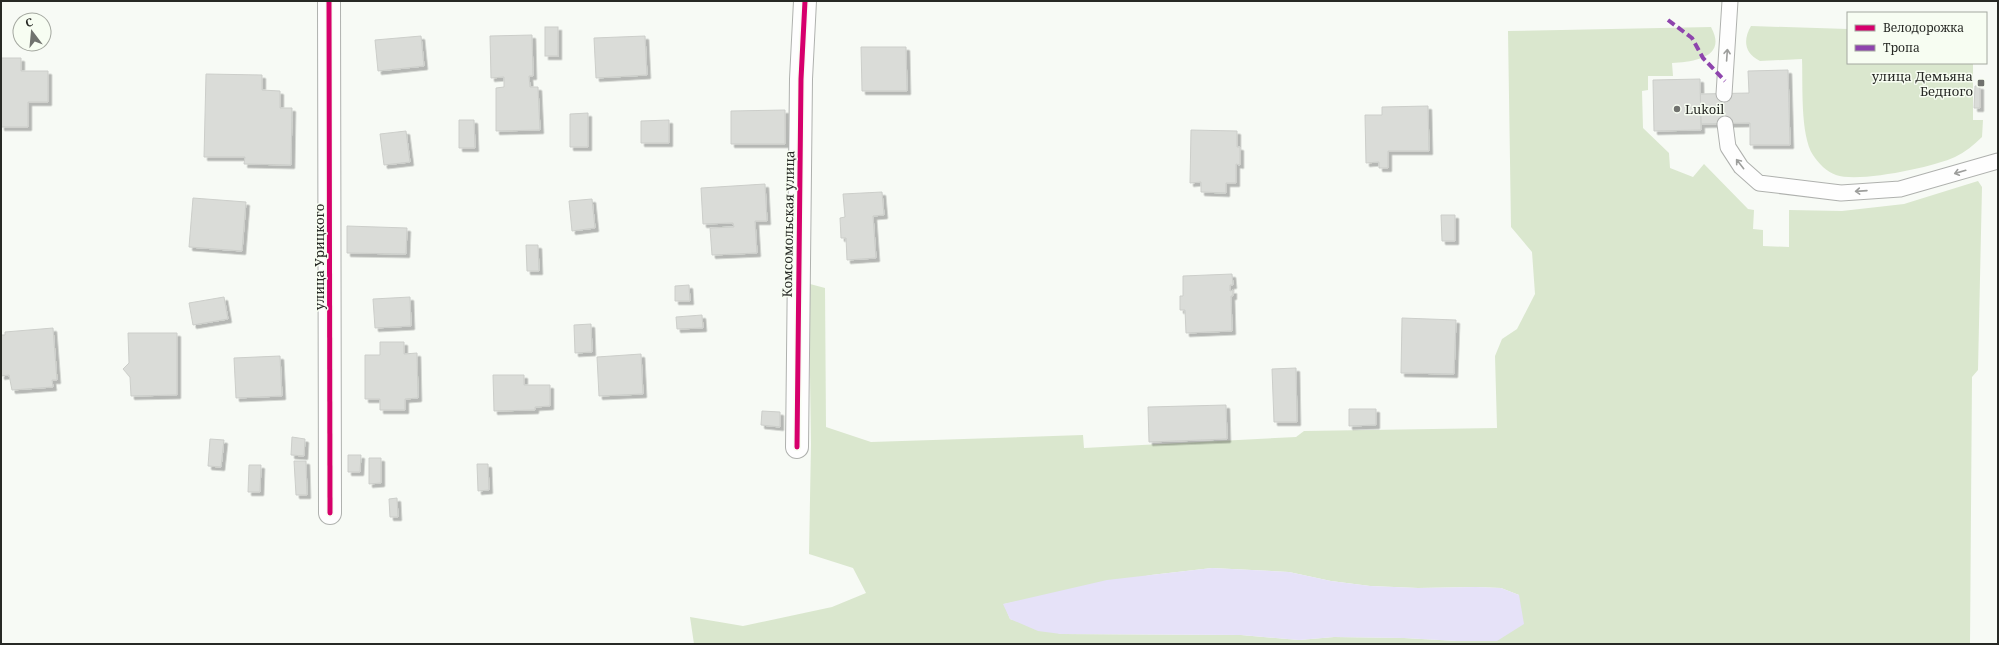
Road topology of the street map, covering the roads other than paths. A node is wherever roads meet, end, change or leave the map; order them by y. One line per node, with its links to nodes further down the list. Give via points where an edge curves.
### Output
1 (329, 1): 8 (street, улица Урицкого)
2 (805, 1): 7 (street, Комсомольская улица, via 801,79)
3 (1730, 1): 4 (lane, one-way to 3)
4 (1724, 94)
5 (1725, 124): 6 (lane, one-way to 5, via 1900,189 1841,193 1759,183 1741,166 1728,147)
6 (1998, 161)
7 (797, 447)
8 (330, 513)

